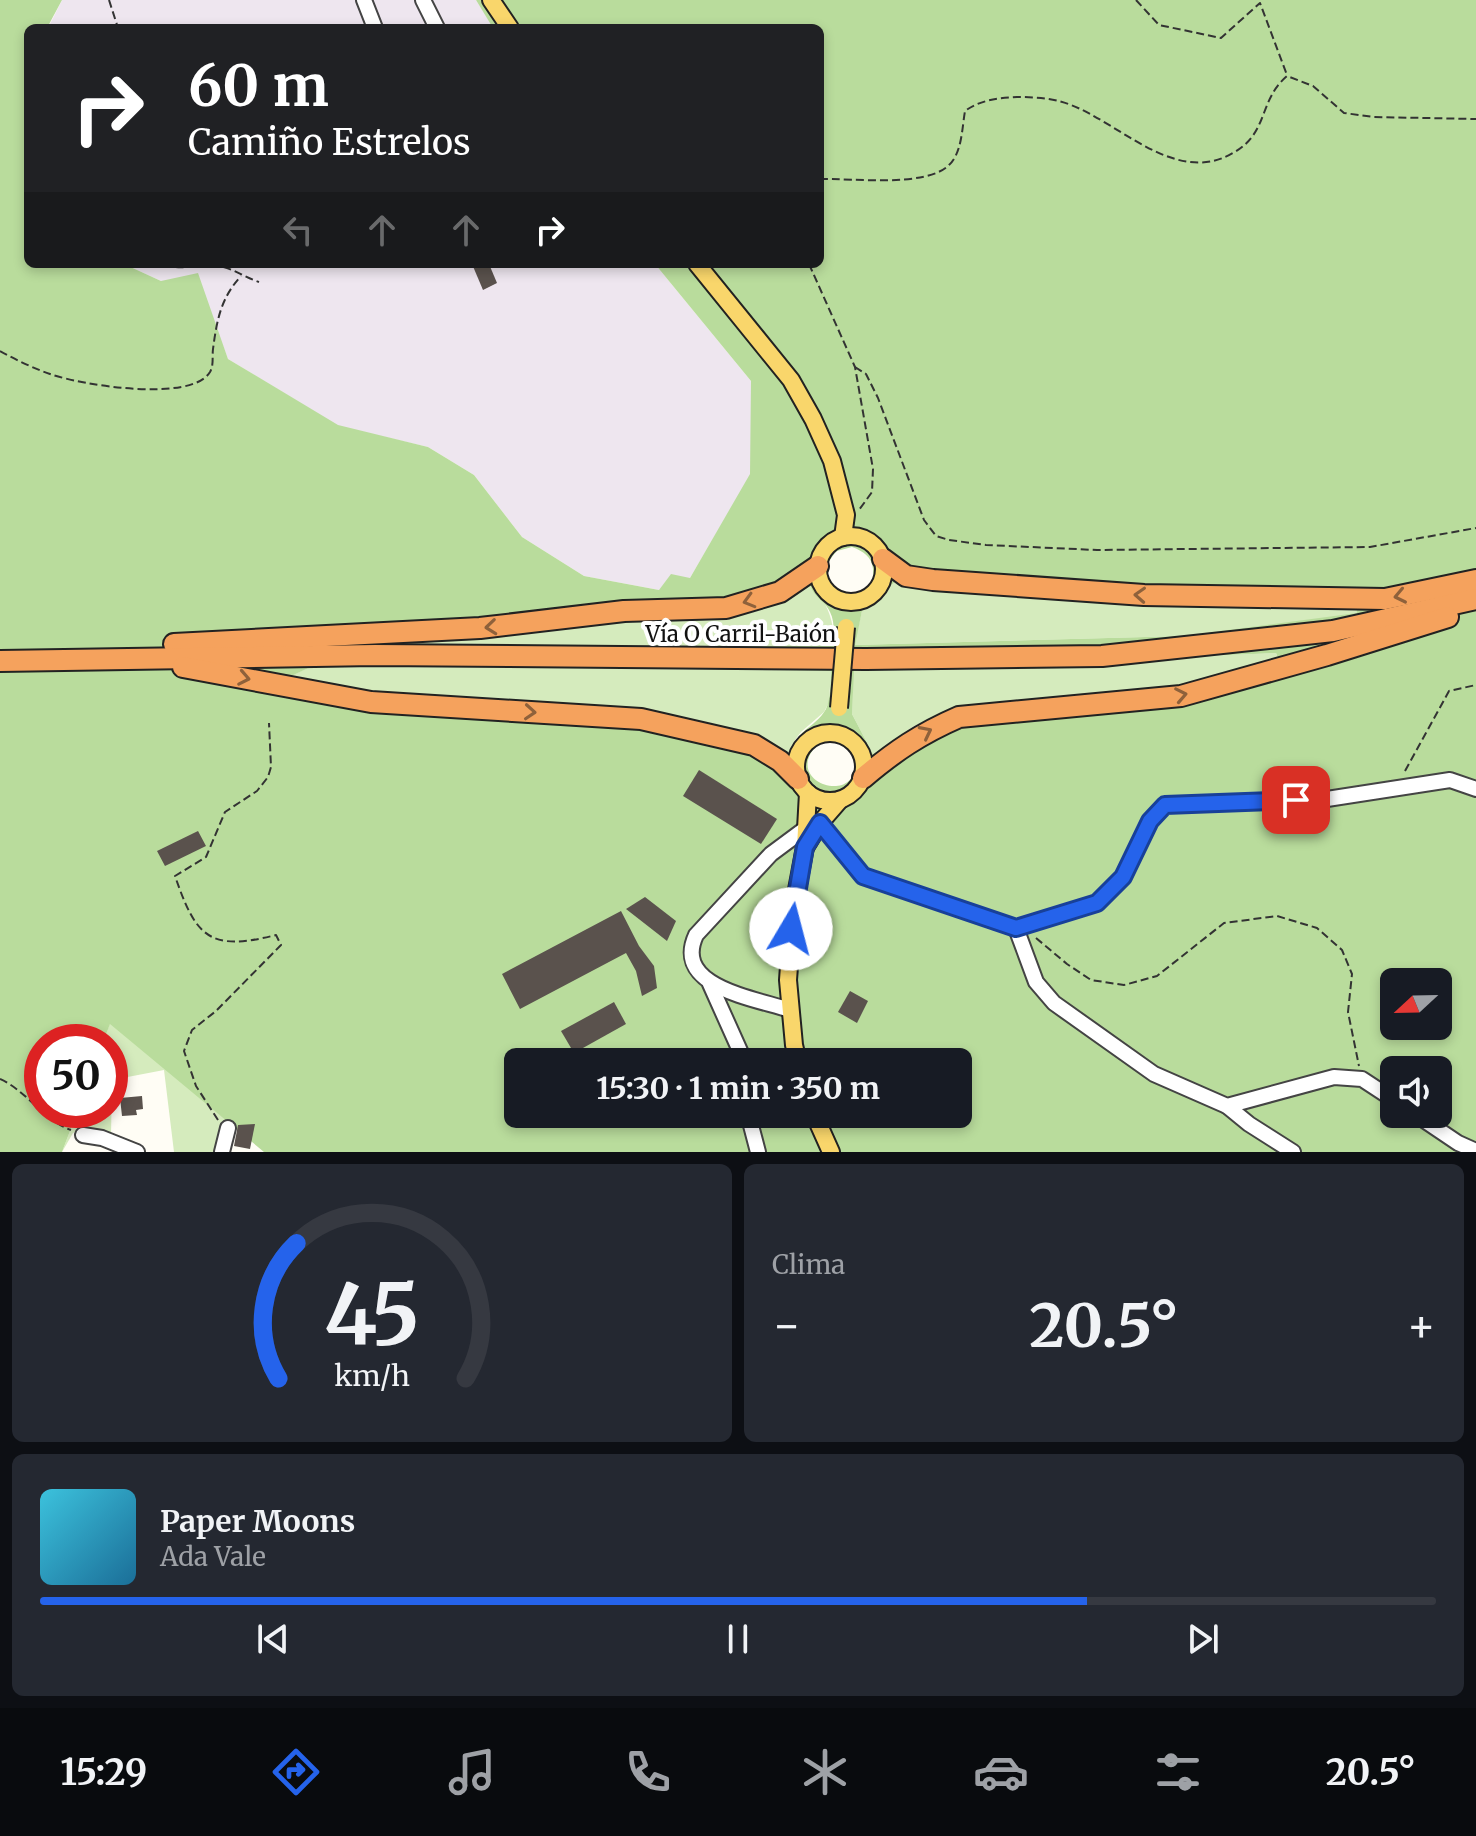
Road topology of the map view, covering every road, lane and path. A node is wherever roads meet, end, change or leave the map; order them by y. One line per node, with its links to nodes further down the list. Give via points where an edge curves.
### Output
1 (109, 0): 6 (path)
2 (364, 0): 7 (street)
3 (423, 0): 8 (street)
4 (491, 0): 9 (main road)
5 (1136, 0): 10 (path, via 1159,25 1221,38 1260,3)
6 (117, 24)
7 (373, 24)
8 (435, 24)
9 (507, 24)
10 (1287, 76): 11 (path, via 1313,86 1344,113); 12 (path, via 1263,110 1259,132 1233,153 1208,162 1180,162 1071,105 1039,97 1005,98 976,103 965,111 958,149 950,165 937,172 878,182)
11 (1476, 119)
12 (824, 179)
13 (227, 268): 16 (path)
14 (700, 268): 20 (main road, via 791,380 832,461)
15 (812, 268): 19 (path)
16 (241, 276): 17 (path); 18 (path, via 226,292 213,368 204,380 183,387 88,384)
17 (259, 282)
18 (0, 351)
19 (855, 367): 20 (path, via 873,469 872,492 860,510); 21 (path, via 866,374 878,398 924,520 936,536 949,540 1097,550 1329,548 1370,547)
20 (846, 515): 22 (main road)
21 (1476, 528)
22 (843, 537): 23 (main road, via 872,542); 24 (main road, via 826,547)
23 (883, 559): 25 (highway, one-way to 23, via 1385,599 1144,595 933,580 906,576); 27 (main road, via 884,578 874,594)
24 (818, 566): 27 (main road, via 822,585); 29 (highway, one-way to 29, via 780,592 726,608 624,611 480,628 154,646)
25 (1476, 580)
26 (1476, 599): 29 (highway, Vía O Carril-Baión, via 1333,631 1102,656)
27 (846, 602): 33 (main road, bridge)
28 (1476, 607): 34 (highway, one-way to 28, via 912,740 959,717 1181,696)
29 (28, 659): 30 (highway, Vía O Carril-Baión); 35 (highway, one-way to 35, via 188,667 371,702 641,719 754,745 780,761)
30 (0, 661)
31 (1476, 685): 36 (path, via 1449,691)
32 (269, 723): 49 (path, via 268,777 225,812 206,857 175,876 193,922 206,935 227,942 276,935 281,945 192,1030 184,1051 196,1086)
33 (838, 733): 34 (main road, via 863,755); 35 (main road, via 808,741 797,758)
34 (863, 778): 38 (main road)
35 (803, 786): 38 (main road, via 818,799); 39 (main road)
36 (1396, 788): 37 (street, via 1450,780); 40 (street, via 1327,799 1165,805 1150,821 1123,877 1097,903)
37 (1476, 789)
38 (840, 800): 39 (main road)
39 (813, 826): 40 (street, via 863,876); 41 (street, via 771,854 696,935 691,960); 42 (main road, via 793,911)
40 (1016, 928): 46 (path, via 1091,980 1124,985 1157,976 1224,923 1277,916 1317,928 1342,950 1352,974 1348,1012); 48 (street, via 1036,982 1054,1003 1154,1074)
41 (710, 984): 42 (street); 43 (street)
42 (790, 1010): 44 (main road)
43 (739, 1048)
44 (796, 1048)
45 (0, 1079): 53 (path, via 65,1128)
46 (1362, 1079): 47 (street); 48 (street, via 1334,1077)
47 (1380, 1091)
48 (1227, 1106): 59 (street)
49 (228, 1128): 56 (street)
50 (752, 1128): 57 (street)
51 (820, 1128): 58 (main road)
52 (1436, 1128): 54 (street)
53 (83, 1135): 55 (street)
54 (1476, 1151)
55 (137, 1152)
56 (222, 1152)
57 (758, 1152)
58 (831, 1152)
59 (1293, 1152)

